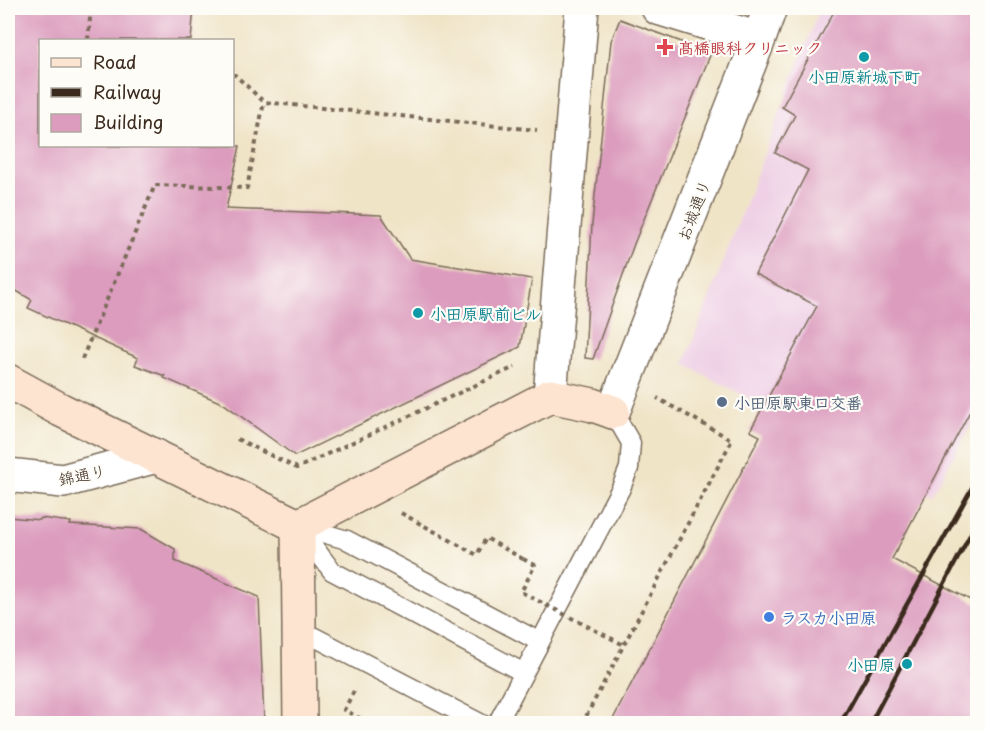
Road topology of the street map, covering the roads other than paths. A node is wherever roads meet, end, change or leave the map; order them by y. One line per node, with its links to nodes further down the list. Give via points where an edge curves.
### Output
1 (582, 8): 6 (street)
2 (658, 8): 4 (street)
3 (770, 8): 4 (street, お城通り)
4 (759, 39): 7 (street, お城通り)
5 (8, 381): 8 (street)
6 (550, 396): 7 (street); 10 (street)
7 (614, 412): 12 (lane, via 631,443 629,468)
8 (156, 456): 9 (street, 錦通り, via 63,481); 10 (street)
9 (8, 475)
10 (298, 526): 11 (street); 12 (lane, via 347,540); 13 (lane, via 332,571)
11 (299, 629): 14 (street); 15 (lane)
12 (540, 642): 13 (lane)
13 (524, 673): 16 (lane)
14 (300, 723)
15 (482, 723)
16 (497, 723)

